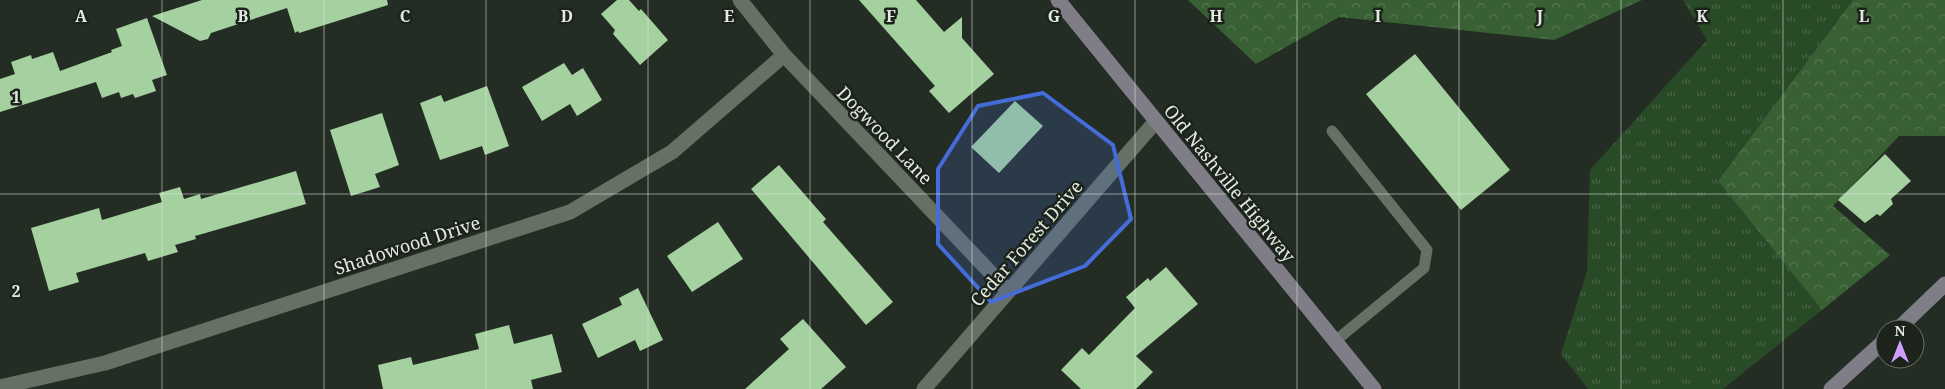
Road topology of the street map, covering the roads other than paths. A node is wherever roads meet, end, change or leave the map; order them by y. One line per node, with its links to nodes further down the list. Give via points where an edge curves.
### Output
1 (740, 0): 3 (street, Dogwood Lane)
2 (1058, 0): 4 (main road, Old Nashville Highway)
3 (784, 55): 7 (street, Dogwood Lane); 11 (street, Shadowood Drive, via 672,152 570,212 105,363)
4 (1156, 121): 7 (street, Cedar Forest Drive); 9 (main road, Old Nashville Highway)
5 (1332, 131): 9 (lane, via 1428,250 1424,268)
6 (1945, 284): 8 (main road)
7 (1008, 291): 12 (street, Cedar Forest Drive)
8 (1908, 319)
9 (1334, 342): 13 (main road, Old Nashville Highway)
10 (1875, 349): 14 (main road)
11 (0, 387)
12 (924, 389)
13 (1374, 389)
14 (1831, 389)

